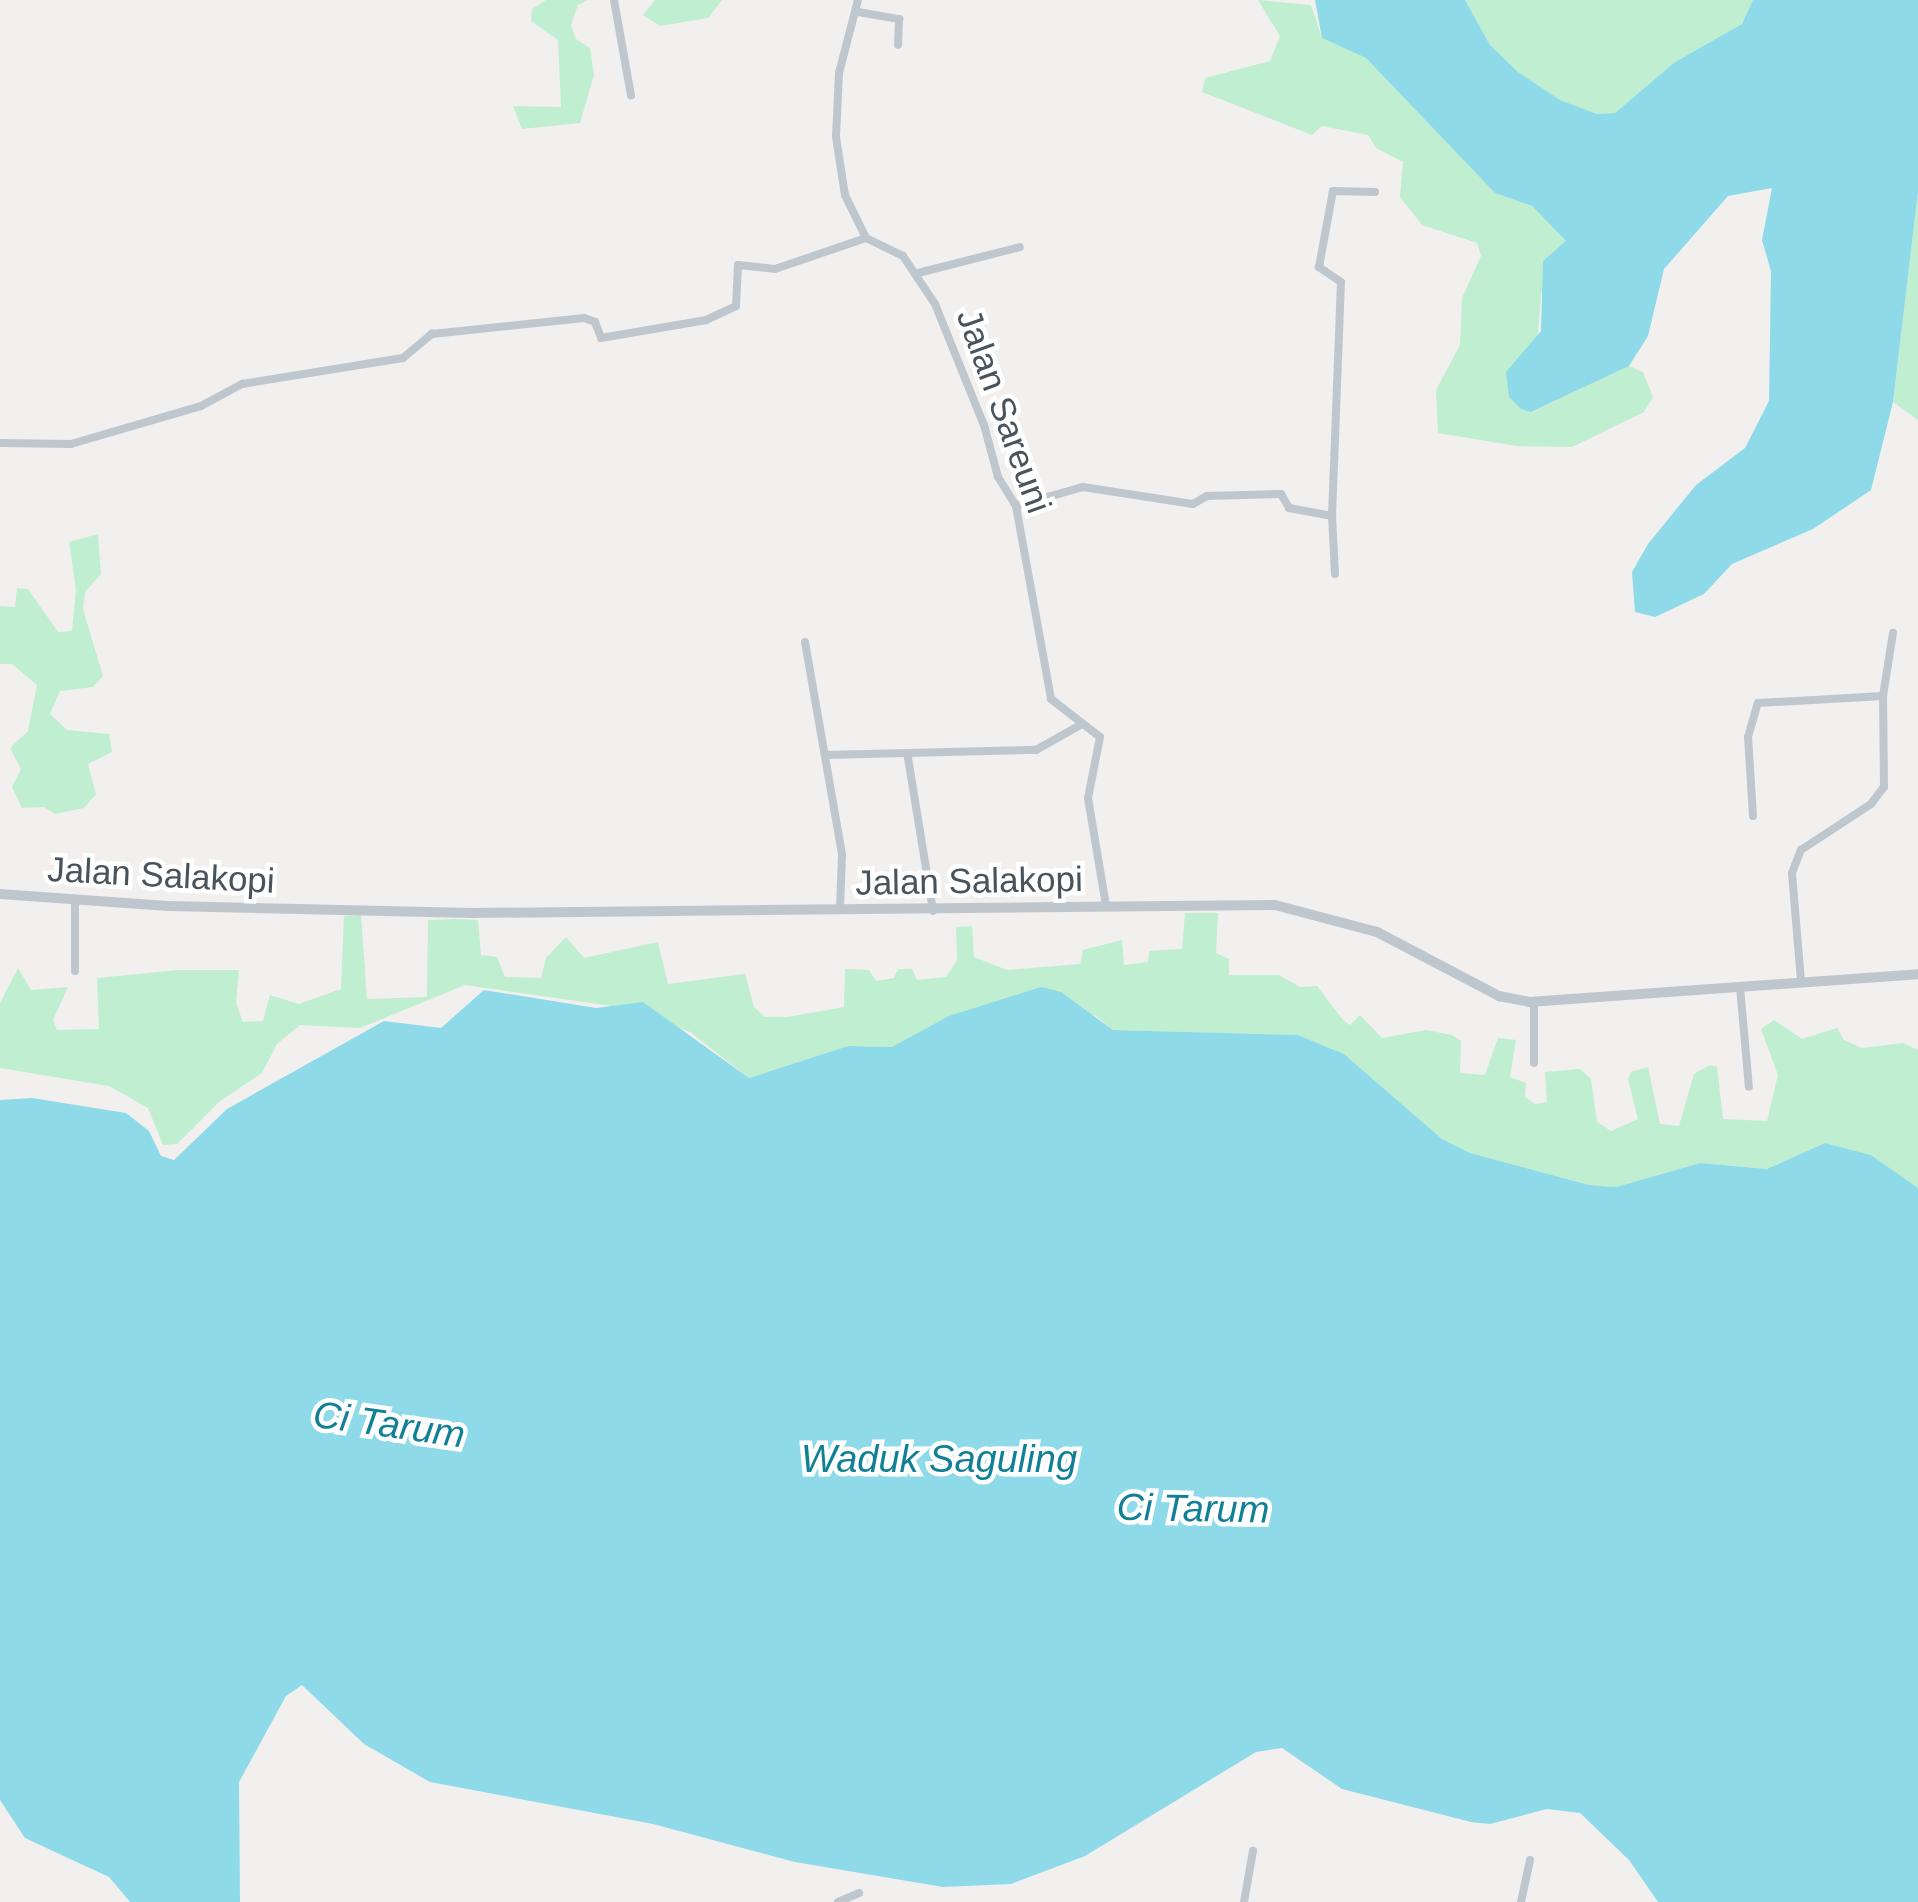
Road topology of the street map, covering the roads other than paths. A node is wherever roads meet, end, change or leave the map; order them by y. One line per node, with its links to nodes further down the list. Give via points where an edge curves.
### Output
1 (614, 0): 5 (street)
2 (858, 0): 3 (street)
3 (858, 12): 4 (street, via 899,19); 7 (street, via 839,74 836,137 845,195)
4 (898, 45)
5 (630, 95)
6 (1375, 192): 12 (street, via 1334,191 1319,267 1341,277)
7 (866, 238): 9 (street, Jalan Sareuni, via 904,256); 10 (street, via 775,268 738,265 736,306 706,320 602,338 595,322 584,318 432,334 403,358 242,384 201,406 72,444)
8 (1020, 247): 9 (street)
9 (918, 273): 11 (street, Jalan Sareuni, via 978,409 998,477)
10 (0, 444)
11 (1016, 506): 12 (street, via 1083,486 1192,504 1207,496 1281,494 1289,508); 17 (street, Jalan Sareuni, via 1051,700)
12 (1332, 516): 13 (street)
13 (1335, 574)
14 (1893, 634): 16 (street)
15 (806, 642): 18 (street)
16 (1883, 696): 20 (street, via 1758,703 1748,737); 28 (street, via 1886,774 1879,796 1801,850 1796,861)
17 (1083, 724): 19 (street, via 1036,750 980,748); 23 (street, Jalan Sareuni, via 1100,737 1088,798)
18 (826, 755): 19 (street); 24 (street, via 842,855)
19 (908, 758): 25 (street)
20 (1753, 816)
21 (0, 894): 22 (street, Jalan Salakopi)
22 (75, 900): 24 (street, Jalan Salakopi, via 472,913); 26 (street)
23 (1106, 906): 25 (street, Jalan Salakopi); 30 (street, Jalan Salakopi, via 1276,905 1317,912 1433,956 1499,996)
24 (840, 910): 25 (street, Jalan Salakopi)
25 (933, 911)
26 (75, 971)
27 (1918, 974): 28 (street, Jalan Salakopi)
28 (1801, 981): 29 (street, Jalan Salakopi)
29 (1740, 987): 30 (street, Jalan Salakopi); 32 (street)
30 (1534, 1002): 31 (street)
31 (1534, 1063)
32 (1749, 1086)
33 (1253, 1851): 37 (street)
34 (1530, 1860): 38 (street)
35 (859, 1893): 36 (street)
36 (838, 1902)
37 (1244, 1902)
38 (1521, 1902)

